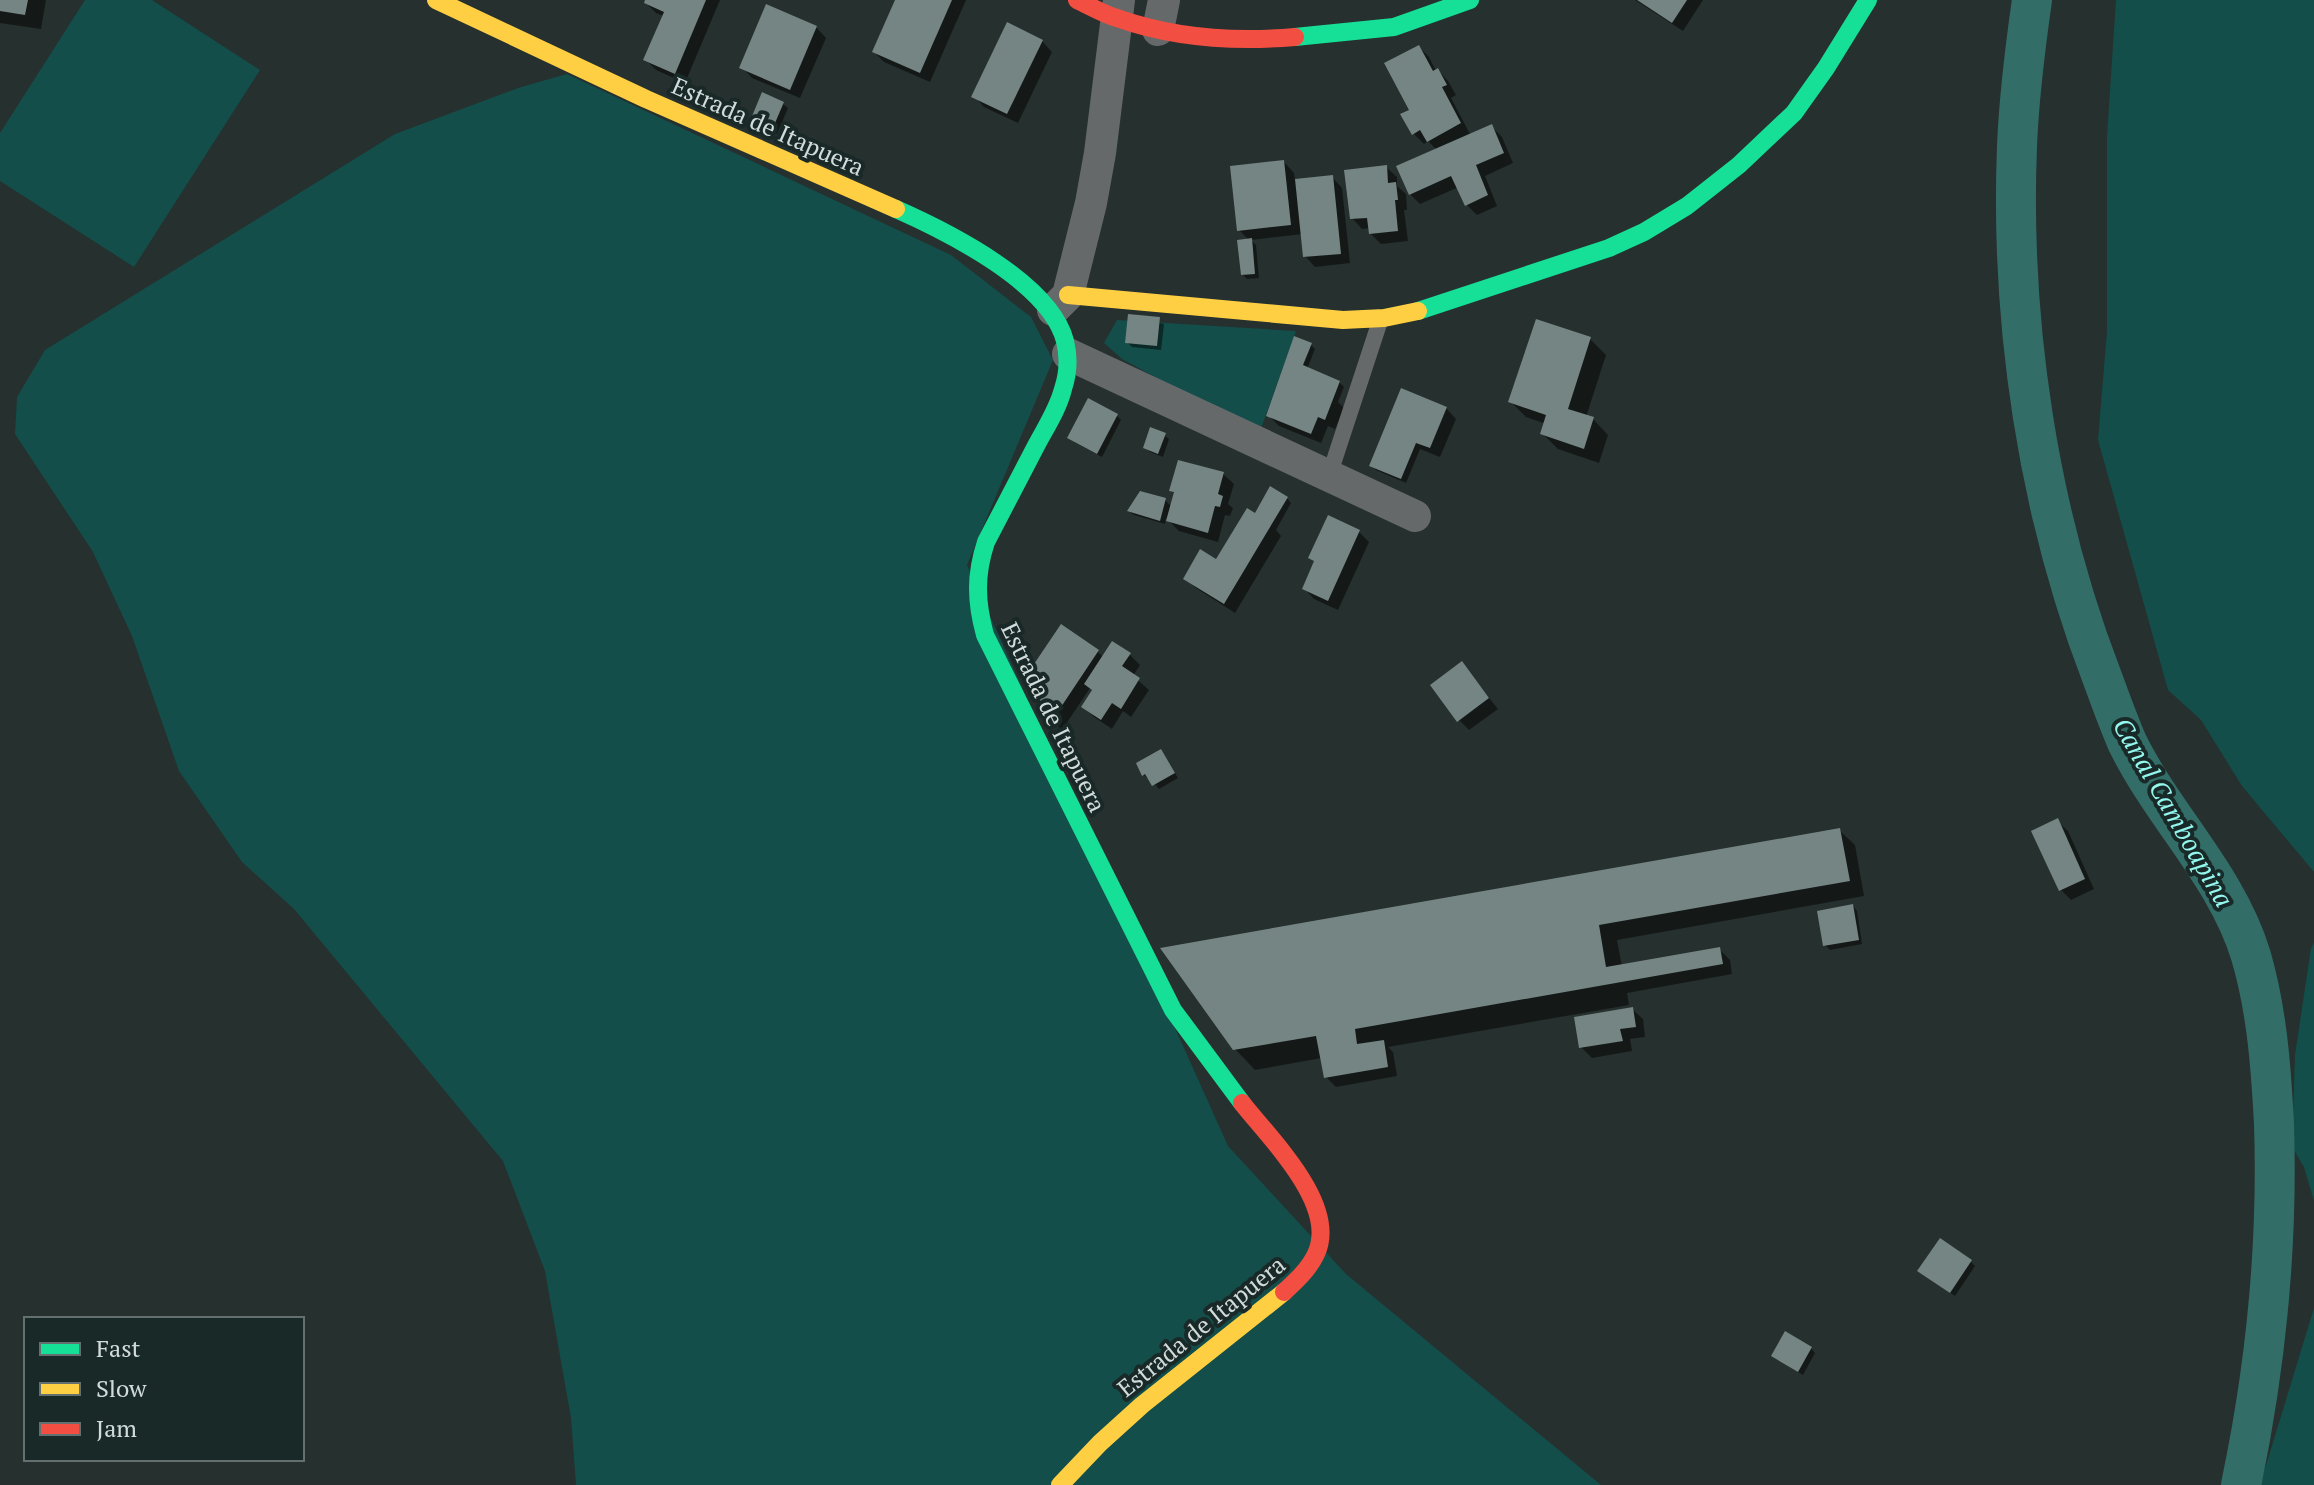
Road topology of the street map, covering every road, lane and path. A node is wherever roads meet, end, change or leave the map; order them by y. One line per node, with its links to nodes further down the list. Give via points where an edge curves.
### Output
1 (436, 0): 7 (street, Estrada de Itapuera, via 940,229)
2 (1077, 0): 5 (street)
3 (1470, 0): 6 (street, via 1394,27 1260,40 1191,36)
4 (1868, 0): 8 (street, via 1798,108 1691,203 1644,232 1593,254)
5 (1117, 9): 6 (street); 7 (street, via 1100,153 1081,247)
6 (1161, 15)
7 (1060, 304): 8 (street); 9 (street, Estrada de Itapuera)
8 (1380, 319): 10 (lane)
9 (1068, 354): 10 (street); 12 (street, Estrada de Itapuera, via 1061,398 979,561 979,616 1173,1010 1308,1187 1321,1230 1317,1253 1294,1283 1112,1430)
10 (1329, 476): 11 (street)
11 (1415, 516)
12 (1060, 1485)

